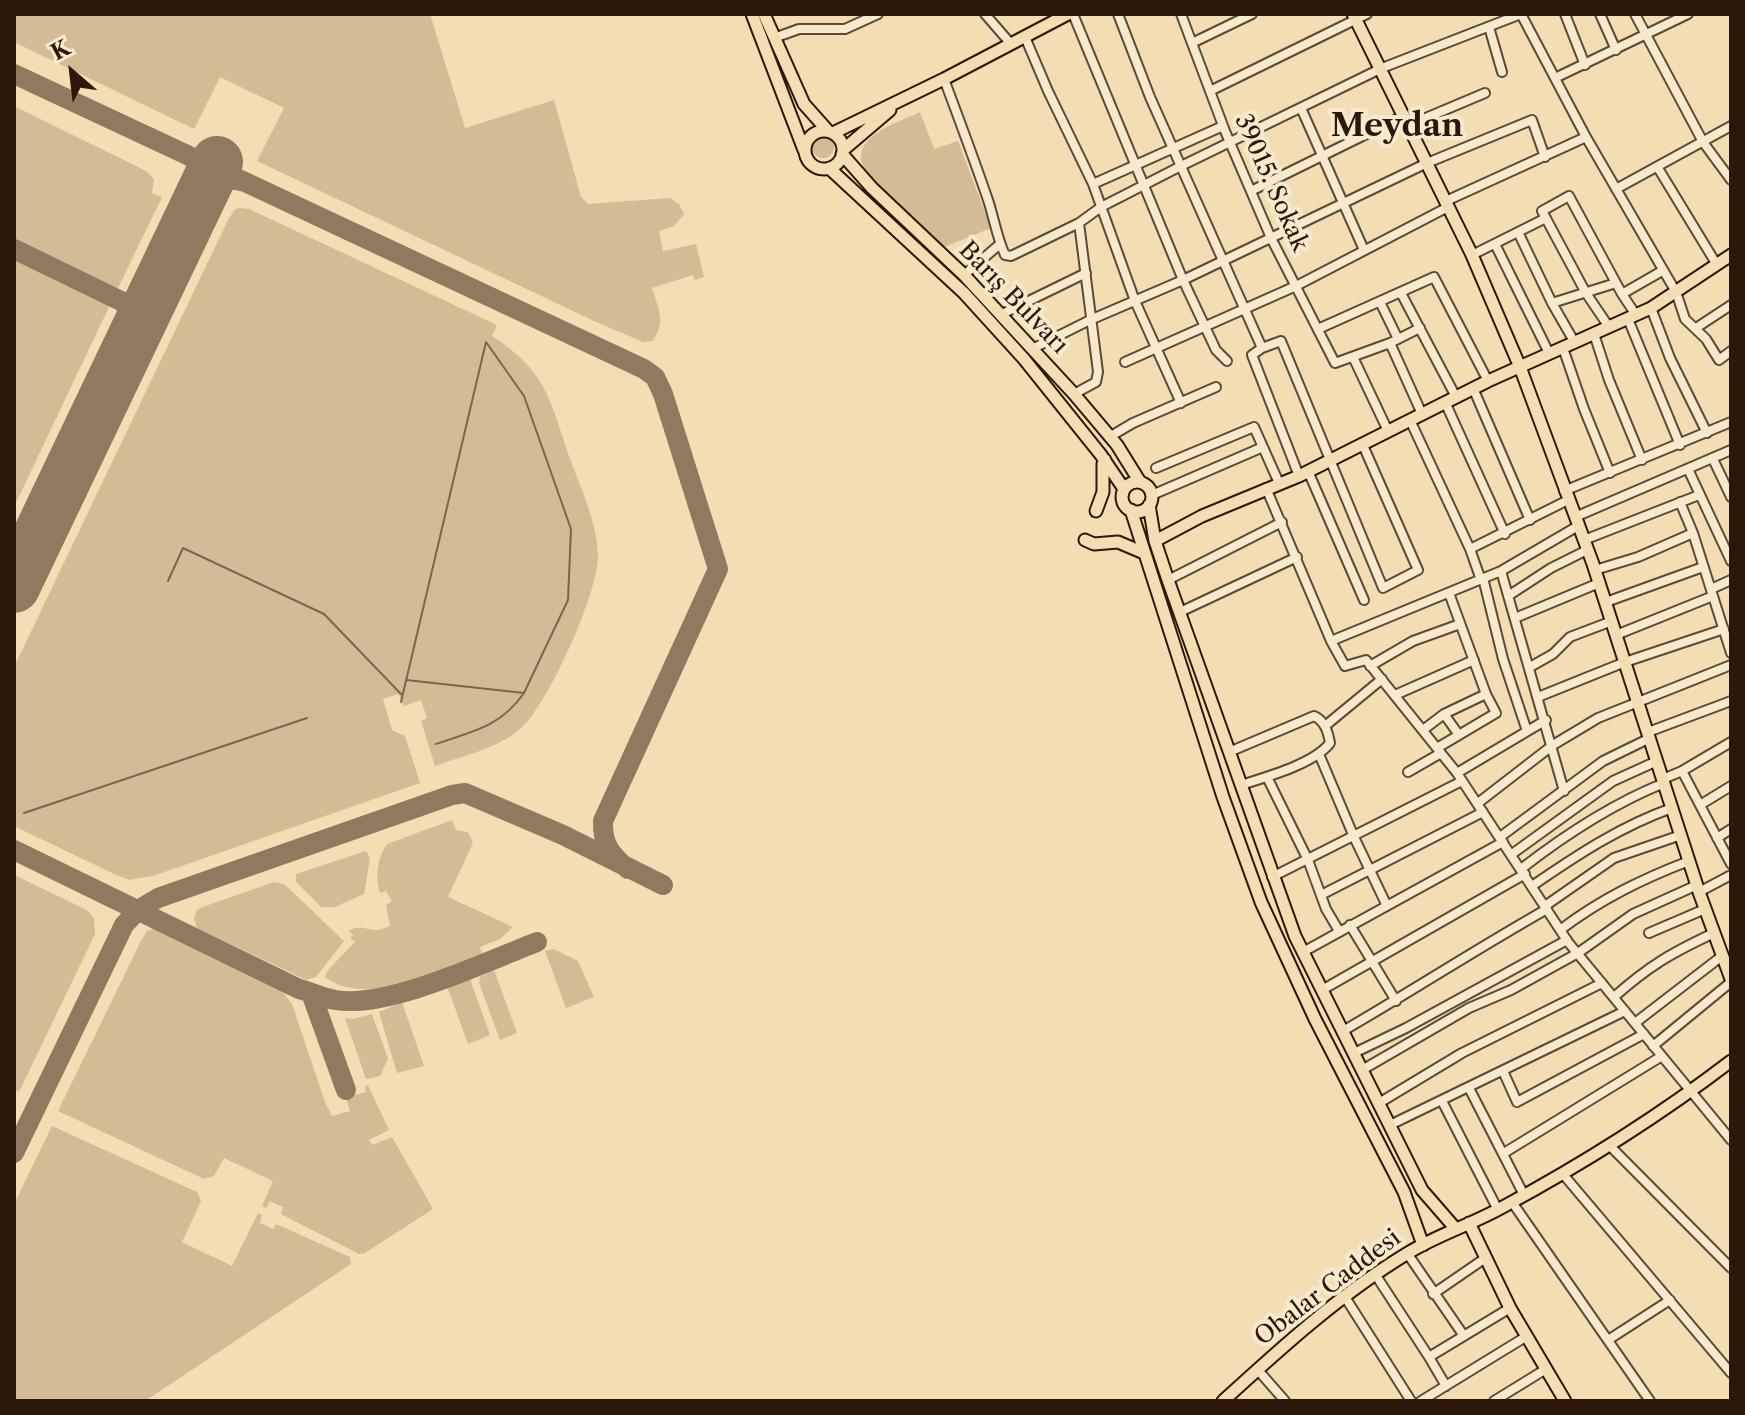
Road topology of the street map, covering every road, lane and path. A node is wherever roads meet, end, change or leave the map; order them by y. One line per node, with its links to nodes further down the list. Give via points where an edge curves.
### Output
1 (752, 14): 40 (main road)
2 (764, 14): 19 (main road, Barış Bulvarı)
3 (878, 14): 15 (street)
4 (985, 14): 21 (street)
5 (1071, 14): 18 (main road); 45 (street)
6 (1118, 14): 39 (street)
7 (1181, 14): 20 (street, 39015. Sokak)
8 (1252, 14): 20 (street)
9 (1521, 14): 16 (street); 26 (street)
10 (1565, 14): 23 (street)
11 (1600, 14): 22 (street)
12 (1635, 14): 17 (street)
13 (1688, 14): 17 (street)
14 (1359, 15): 24 (main road); 28 (street)
15 (858, 19): 19 (street, via 845,29 799,29)
16 (1489, 27): 24 (street); 25 (street)
17 (1645, 35): 22 (street); 37 (street)
18 (1025, 37): 21 (main road); 50 (street)
19 (774, 38): 35 (main road, Barış Bulvarı, via 804,104)
20 (1192, 43): 28 (street, 39015. Sokak)
21 (1011, 44): 27 (main road)
22 (1616, 50): 23 (street)
23 (1585, 65): 26 (street)
24 (1382, 68): 31 (street); 32 (main road)
25 (1502, 72)
26 (1555, 78): 36 (street)
27 (944, 79): 30 (main road); 61 (street)
28 (1210, 91): 33 (street, 39015. Sokak)
29 (1485, 93): 32 (street)
30 (906, 97): 35 (main road); 41 (main road)
31 (1301, 108): 38 (street); 42 (street)
32 (1407, 120): 42 (street); 44 (main road)
33 (1223, 126): 38 (street, 39015. Sokak); 39 (street)
34 (1731, 126): 37 (street)
35 (830, 132): 40 (main road, via 811,135); 41 (main road, Barış Bulvarı, via 838,137)
36 (1586, 137): 43 (street); 52 (street)
37 (1703, 142): 48 (street); 49 (street)
38 (1231, 143): 46 (street); 53 (street, 39015. Sokak)
39 (1175, 148): 45 (street); 46 (street)
40 (804, 150): 47 (main road, Barış Bulvarı, via 811,164)
41 (842, 152): 47 (main road); 70 (main road, Barış Bulvarı, via 872,188)
42 (1323, 156): 53 (street); 54 (street)
43 (1545, 157): 44 (street, via 1532,120); 55 (street)
44 (1427, 163): 54 (street); 55 (main road)
45 (1135, 166): 50 (street); 51 (street)
46 (1181, 166): 51 (street); 66 (street)
47 (829, 168): 122 (main road, Barış Bulvarı, via 964,293)
48 (1658, 168): 52 (street); 67 (street)
49 (1731, 180)
50 (1093, 184): 56 (street)
51 (1143, 186): 56 (street); 71 (street)
52 (1616, 189): 68 (street)
53 (1251, 191): 60 (street, 39015. Sokak)
54 (1344, 204): 60 (street); 63 (street)
55 (1447, 204): 63 (street); 64 (main road)
56 (1101, 207): 58 (street); 78 (street)
57 (1546, 218): 59 (street); 72 (street, via 1542,211 1569,196); 76 (street)
58 (1079, 223): 61 (street, via 1011,256); 69 (street)
59 (1518, 232): 62 (street); 80 (street)
60 (1271, 238): 66 (street); 73 (street, 39015. Sokak)
61 (1000, 244): 70 (street)
62 (1495, 244): 64 (street); 100 (street)
63 (1364, 250): 73 (street)
64 (1472, 255): 104 (main road)
65 (1731, 255): 67 (main road)
66 (1222, 261): 71 (street); 83 (street)
67 (1717, 265): 74 (main road)
68 (1662, 271): 74 (street); 77 (street)
69 (1086, 273): 84 (street); 86 (street)
70 (964, 275): 84 (main road, Barış Bulvarı)
71 (1183, 280): 78 (street); 87 (street)
72 (1616, 283): 76 (street); 77 (street)
73 (1296, 286): 83 (street); 91 (street, 39015. Sokak)
74 (1676, 292): 82 (main road); 90 (street, via 1685,319)
75 (1401, 293): 79 (street); 89 (street); 105 (street, via 1434,277)
76 (1586, 293): 80 (street); 88 (street)
77 (1622, 294): 85 (street)
78 (1135, 301): 86 (street); 95 (street)
79 (1380, 302): 91 (street); 93 (street)
80 (1552, 303): 94 (street)
81 (1731, 305): 90 (street)
82 (1651, 308): 85 (main road); 115 (street)
83 (1243, 310): 87 (street); 96 (street)
84 (1000, 315): 98 (main road, Barış Bulvarı)
85 (1632, 317): 88 (main road); 118 (street)
86 (1090, 320): 98 (street); 108 (street, via 1096,382)
87 (1205, 327): 95 (street); 102 (street)
88 (1609, 327): 92 (main road)
89 (1420, 328): 93 (street); 109 (street)
90 (1696, 328): 99 (street, via 1719,360)
91 (1318, 329): 101 (street, 39015. Sokak, via 1335,363)
92 (1594, 334): 94 (main road); 124 (street)
93 (1394, 341): 101 (street); 111 (street)
94 (1575, 343): 97 (main road)
95 (1156, 348): 103 (street); 110 (street)
96 (1262, 348): 123 (street, via 1281,341); 128 (street, via 1252,355)
97 (1563, 348): 100 (main road); 127 (street)
98 (1032, 349): 108 (main road, Barış Bulvarı)
99 (1731, 351)
100 (1549, 353): 104 (main road)
101 (1353, 357): 114 (street)
102 (1227, 361)
103 (1125, 362)
104 (1520, 367): 105 (main road); 134 (main road)
105 (1488, 381): 107 (main road)
106 (1216, 387): 110 (street)
107 (1473, 388): 109 (main road); 140 (street)
108 (1074, 394): 116 (main road, Barış Bulvarı)
109 (1450, 400): 111 (main road); 144 (street)
110 (1181, 403): 116 (street)
111 (1422, 414): 112 (main road)
112 (1410, 420): 114 (main road); 148 (street)
113 (1731, 422): 115 (street)
114 (1388, 431): 117 (main road)
115 (1707, 433): 118 (street)
116 (1111, 436): 129 (main road, Barış Bulvarı)
117 (1362, 443): 123 (main road); 123 (street, via 1418,570 1383,588)
118 (1680, 445): 124 (street)
119 (1263, 447): 125 (street, via 1254,427); 130 (street); 136 (street)
120 (1731, 450): 121 (street)
121 (1713, 459): 126 (street); 135 (street)
122 (1105, 460): 132 (main road, Barış Bulvarı); 139 (main road, via 1103,495)
123 (1329, 460): 128 (main road)
124 (1642, 460): 127 (street)
125 (1156, 468)
126 (1688, 469): 133 (street); 142 (street)
127 (1610, 473): 134 (street)
128 (1303, 474): 130 (main road); 162 (street)
129 (1140, 482): 132 (main road); 136 (main road, via 1148,487)
130 (1279, 483): 131 (main road)
131 (1266, 488): 141 (street); 146 (main road)
132 (1124, 489): 138 (main road, via 1122,500)
133 (1699, 495): 137 (street); 151 (street)
134 (1566, 496): 140 (street); 142 (main road)
135 (1731, 497)
136 (1150, 500): 138 (main road, via 1141,511); 146 (main road)
137 (1680, 502): 143 (street); 147 (street)
138 (1131, 510): 149 (main road)
139 (1096, 511)
140 (1530, 520): 144 (street)
141 (1282, 522): 150 (street); 156 (street)
142 (1576, 522): 147 (main road); 154 (street)
143 (1693, 533): 152 (street); 153 (street)
144 (1505, 534): 148 (street)
145 (1085, 540): 149 (main road, via 1118,542)
146 (1155, 541): 156 (main road)
147 (1586, 545): 153 (main road); 161 (street)
148 (1470, 549): 155 (street)
149 (1144, 553): 266 (main road, via 1261,902 1404,1192)
150 (1297, 557): 164 (street); 170 (street)
151 (1731, 561)
152 (1703, 567): 159 (street); 163 (street)
153 (1595, 570): 158 (main road)
154 (1501, 571): 155 (street); 161 (street)
155 (1482, 579): 160 (street); 187 (street)
156 (1168, 580): 164 (main road)
157 (1731, 580): 159 (street)
158 (1599, 583): 163 (main road); 165 (street)
159 (1712, 592): 168 (street); 169 (street)
160 (1449, 593): 167 (street); 170 (street)
161 (1508, 596): 165 (street)
162 (1364, 600)
163 (1606, 602): 166 (main road)
164 (1180, 612): 193 (main road)
165 (1515, 618): 176 (street)
166 (1612, 621): 169 (main road); 176 (street, via 1570,637)
167 (1460, 624): 172 (street); 175 (street, via 1413,641)
168 (1724, 629): 171 (street); 173 (street)
169 (1616, 635): 173 (main road)
170 (1331, 641): 175 (street, via 1345,666 1366,660)
171 (1731, 653)
172 (1474, 660): 178 (street); 179 (street)
173 (1625, 662): 180 (street); 181 (main road)
174 (1731, 665): 181 (street)
175 (1370, 666): 177 (street)
176 (1530, 667): 180 (street)
177 (1382, 679): 179 (street); 185 (street)
178 (1486, 694): 183 (street); 188 (street, via 1496,713)
179 (1395, 695): 186 (street)
180 (1538, 697): 184 (street)
181 (1638, 701): 189 (main road); 191 (street)
182 (1731, 701): 189 (street)
183 (1444, 714): 186 (street); 188 (street)
184 (1546, 720): 187 (street); 191 (street)
185 (1325, 726): 193 (street, via 1314,716); 194 (street, via 1330,743)
186 (1423, 730): 192 (street)
187 (1527, 731): 199 (street)
188 (1459, 735): 192 (street)
189 (1649, 735): 195 (main road); 203 (street)
190 (1731, 742): 196 (street)
191 (1553, 745): 203 (street); 204 (street)
192 (1439, 750): 197 (street); 199 (street)
193 (1229, 752): 201 (main road)
194 (1319, 754): 198 (street); 210 (street)
195 (1657, 761): 200 (main road); 213 (street, via 1613,781)
196 (1682, 771): 200 (street); 205 (street)
197 (1408, 772)
198 (1267, 777): 201 (street); 214 (street)
199 (1460, 777): 204 (street); 210 (street)
200 (1663, 781): 206 (main road); 218 (street, via 1559,840)
201 (1241, 785): 220 (main road)
202 (1731, 786): 205 (street)
203 (1564, 791): 212 (street)
204 (1478, 803): 207 (street)
205 (1700, 805): 211 (street)
206 (1672, 808): 209 (main road); 221 (street, via 1603,840)
207 (1483, 812): 212 (street); 217 (street)
208 (1731, 829): 211 (street)
209 (1681, 835): 215 (main road); 225 (street, via 1614,858)
210 (1354, 837): 214 (street); 217 (street)
211 (1717, 838): 216 (street)
212 (1502, 839): 213 (street); 224 (street)
213 (1512, 854): 218 (street)
214 (1308, 860): 220 (street); 223 (street)
215 (1689, 861): 222 (main road); 228 (street, via 1612,894)
216 (1731, 864)
217 (1369, 871): 223 (street); 224 (street)
218 (1523, 871): 221 (street); 236 (street)
219 (1731, 875): 222 (street)
220 (1272, 877): 233 (main road)
221 (1532, 886): 225 (street)
222 (1698, 889): 226 (main road); 234 (street, via 1633,914)
223 (1321, 895): 229 (street)
224 (1387, 906): 227 (street)
225 (1546, 907): 228 (street); 241 (street)
226 (1705, 909): 230 (street); 231 (main road)
227 (1350, 925): 229 (street); 236 (street)
228 (1560, 930): 232 (street)
229 (1339, 931): 233 (street)
230 (1649, 933)
231 (1714, 933): 235 (main road); 240 (street, via 1670,953)
232 (1567, 940): 234 (street); 247 (street)
233 (1303, 952): 239 (main road)
234 (1578, 953): 238 (street); 250 (street)
235 (1722, 956): 237 (main road); 243 (street)
236 (1371, 963): 239 (street); 241 (street)
237 (1731, 981): 246 (street)
238 (1602, 983): 240 (street); 255 (street, via 1462,1053)
239 (1322, 990): 244 (main road)
240 (1614, 997): 242 (street)
241 (1396, 1001): 244 (street)
242 (1625, 1011): 243 (street); 251 (street)
243 (1635, 1023): 245 (street)
244 (1343, 1031): 247 (main road)
245 (1644, 1034): 246 (street); 251 (street, via 1517,1102)
246 (1653, 1046): 248 (street)
247 (1354, 1053): 250 (main road)
248 (1662, 1056): 253 (street); 259 (street)
249 (1730, 1063): 253 (main road, Obalar Caddesi)
250 (1362, 1070): 255 (main road)
251 (1503, 1071): 252 (street)
252 (1469, 1088): 254 (street); 259 (street)
253 (1691, 1091): 257 (street); 258 (main road, Obalar Caddesi)
254 (1442, 1101): 256 (street); 263 (street)
255 (1379, 1103): 256 (main road)
256 (1390, 1125): 265 (main road, via 1422,1190)
257 (1731, 1140)
258 (1609, 1145): 260 (main road, Obalar Caddesi); 269 (street)
259 (1504, 1153): 261 (street)
260 (1562, 1173): 261 (main road, Obalar Caddesi); 273 (street)
261 (1524, 1195): 262 (main road, Obalar Caddesi)
262 (1512, 1202): 263 (main road, Obalar Caddesi); 277 (street)
263 (1498, 1210): 264 (main road, Obalar Caddesi)
264 (1469, 1223): 265 (main road, Obalar Caddesi); 268 (main road)
265 (1455, 1228): 266 (main road, Obalar Caddesi)
266 (1423, 1245): 267 (main road, Obalar Caddesi)
267 (1407, 1253): 270 (main road, Obalar Caddesi); 271 (street)
268 (1484, 1259): 271 (street); 274 (main road)
269 (1731, 1268)
270 (1375, 1274): 272 (main road, Obalar Caddesi); 278 (street)
271 (1433, 1294): 275 (street)
272 (1345, 1297): 279 (main road, Obalar Caddesi); 286 (street)
273 (1670, 1300): 277 (street); 281 (street)
274 (1510, 1308): 275 (street); 276 (main road)
275 (1464, 1336): 278 (street)
276 (1527, 1336): 280 (main road); 282 (street)
277 (1608, 1340): 289 (street)
278 (1429, 1357): 282 (street)
279 (1257, 1369): 284 (main road, Obalar Caddesi); 285 (street)
280 (1546, 1369): 283 (main road); 288 (street)
281 (1731, 1373)
282 (1446, 1386): 287 (street)
283 (1561, 1400)
284 (1223, 1401)
285 (1285, 1401)
286 (1411, 1401)
287 (1421, 1401)
288 (1494, 1401)
289 (1650, 1401)

